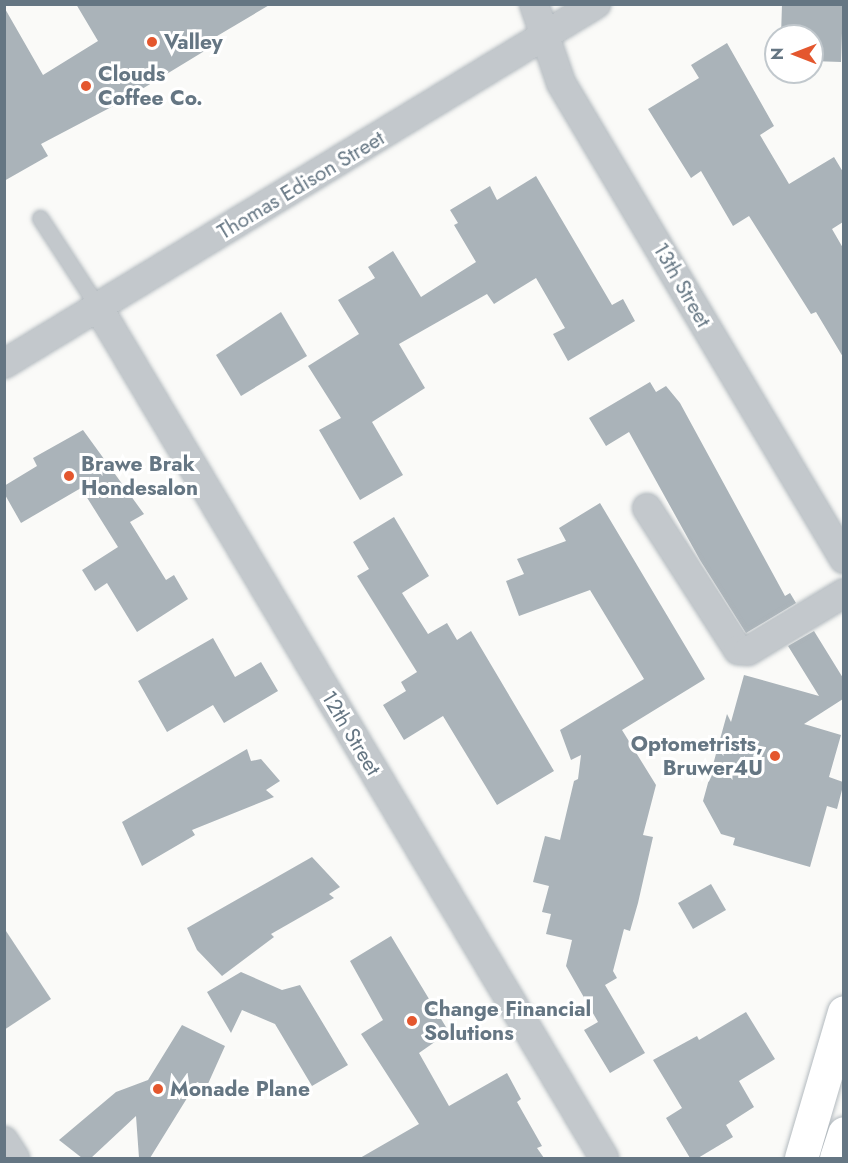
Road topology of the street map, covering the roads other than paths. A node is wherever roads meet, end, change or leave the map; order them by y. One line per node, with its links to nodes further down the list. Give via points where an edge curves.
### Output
1 (534, 4): 3 (street, 13th Street)
2 (596, 4): 3 (street, Thomas Edison Street)
3 (544, 35): 5 (street, Thomas Edison Street); 8 (street, 13th Street, via 561,83)
4 (40, 218): 5 (lane)
5 (98, 307): 6 (street, Thomas Edison Street); 14 (street, 12th Street)
6 (4, 364)
7 (647, 508): 9 (street, via 738,650 748,651)
8 (843, 559)
9 (843, 593)
10 (843, 1012): 15 (main road)
11 (843, 1133): 16 (main road)
12 (4, 1142): 13 (street)
13 (15, 1158)
14 (604, 1158)
15 (801, 1158)
16 (836, 1158)

